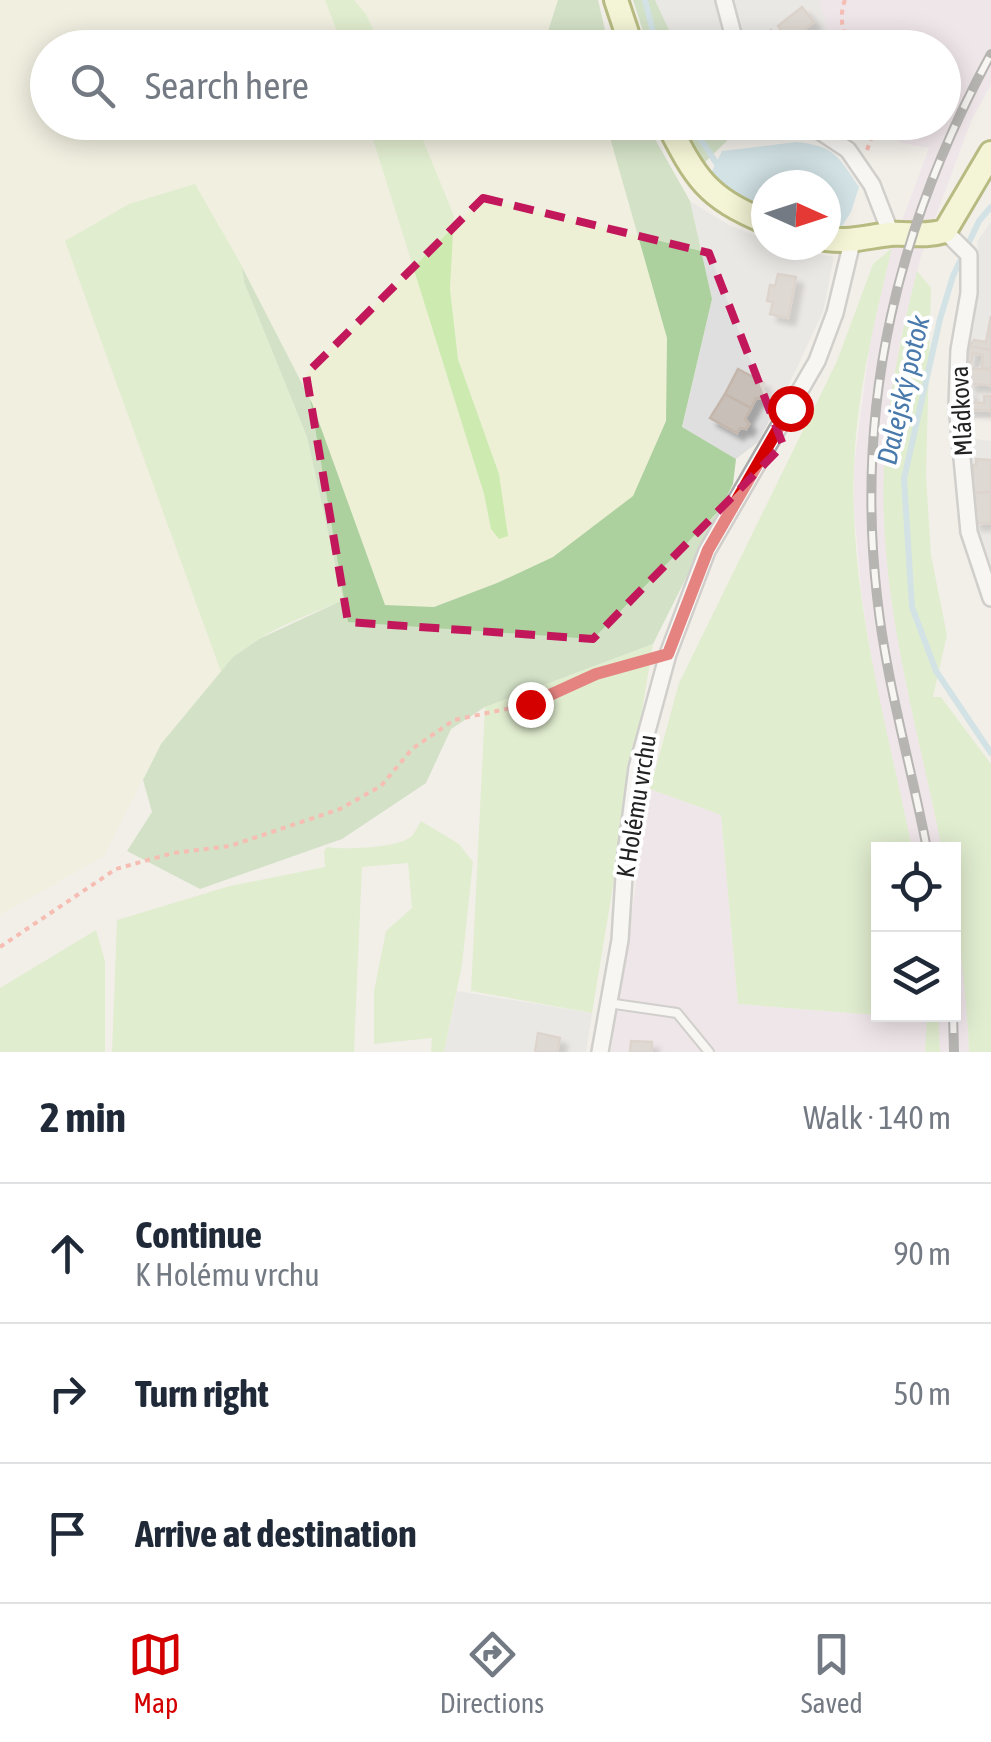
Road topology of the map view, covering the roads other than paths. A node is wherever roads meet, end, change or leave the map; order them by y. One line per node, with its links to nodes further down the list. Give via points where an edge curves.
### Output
1 (616, 0): 3 (street)
2 (724, 0): 4 (street)
3 (626, 30)
4 (732, 30)
5 (676, 140): 8 (street, via 693,173 726,204)
6 (833, 140): 9 (street, via 872,186)
7 (991, 153): 12 (street)
8 (751, 215)
9 (890, 234): 11 (street); 12 (street)
10 (841, 241): 11 (street)
11 (852, 242): 14 (street, K Holému vrchu, via 817,361 708,550 668,654 636,768)
12 (957, 244): 13 (street, Mládkova, via 968,293 957,405 968,532)
13 (991, 598)
14 (608, 1003): 15 (street, K Holému vrchu); 16 (lane, via 677,1013)
15 (600, 1052)
16 (709, 1052)

